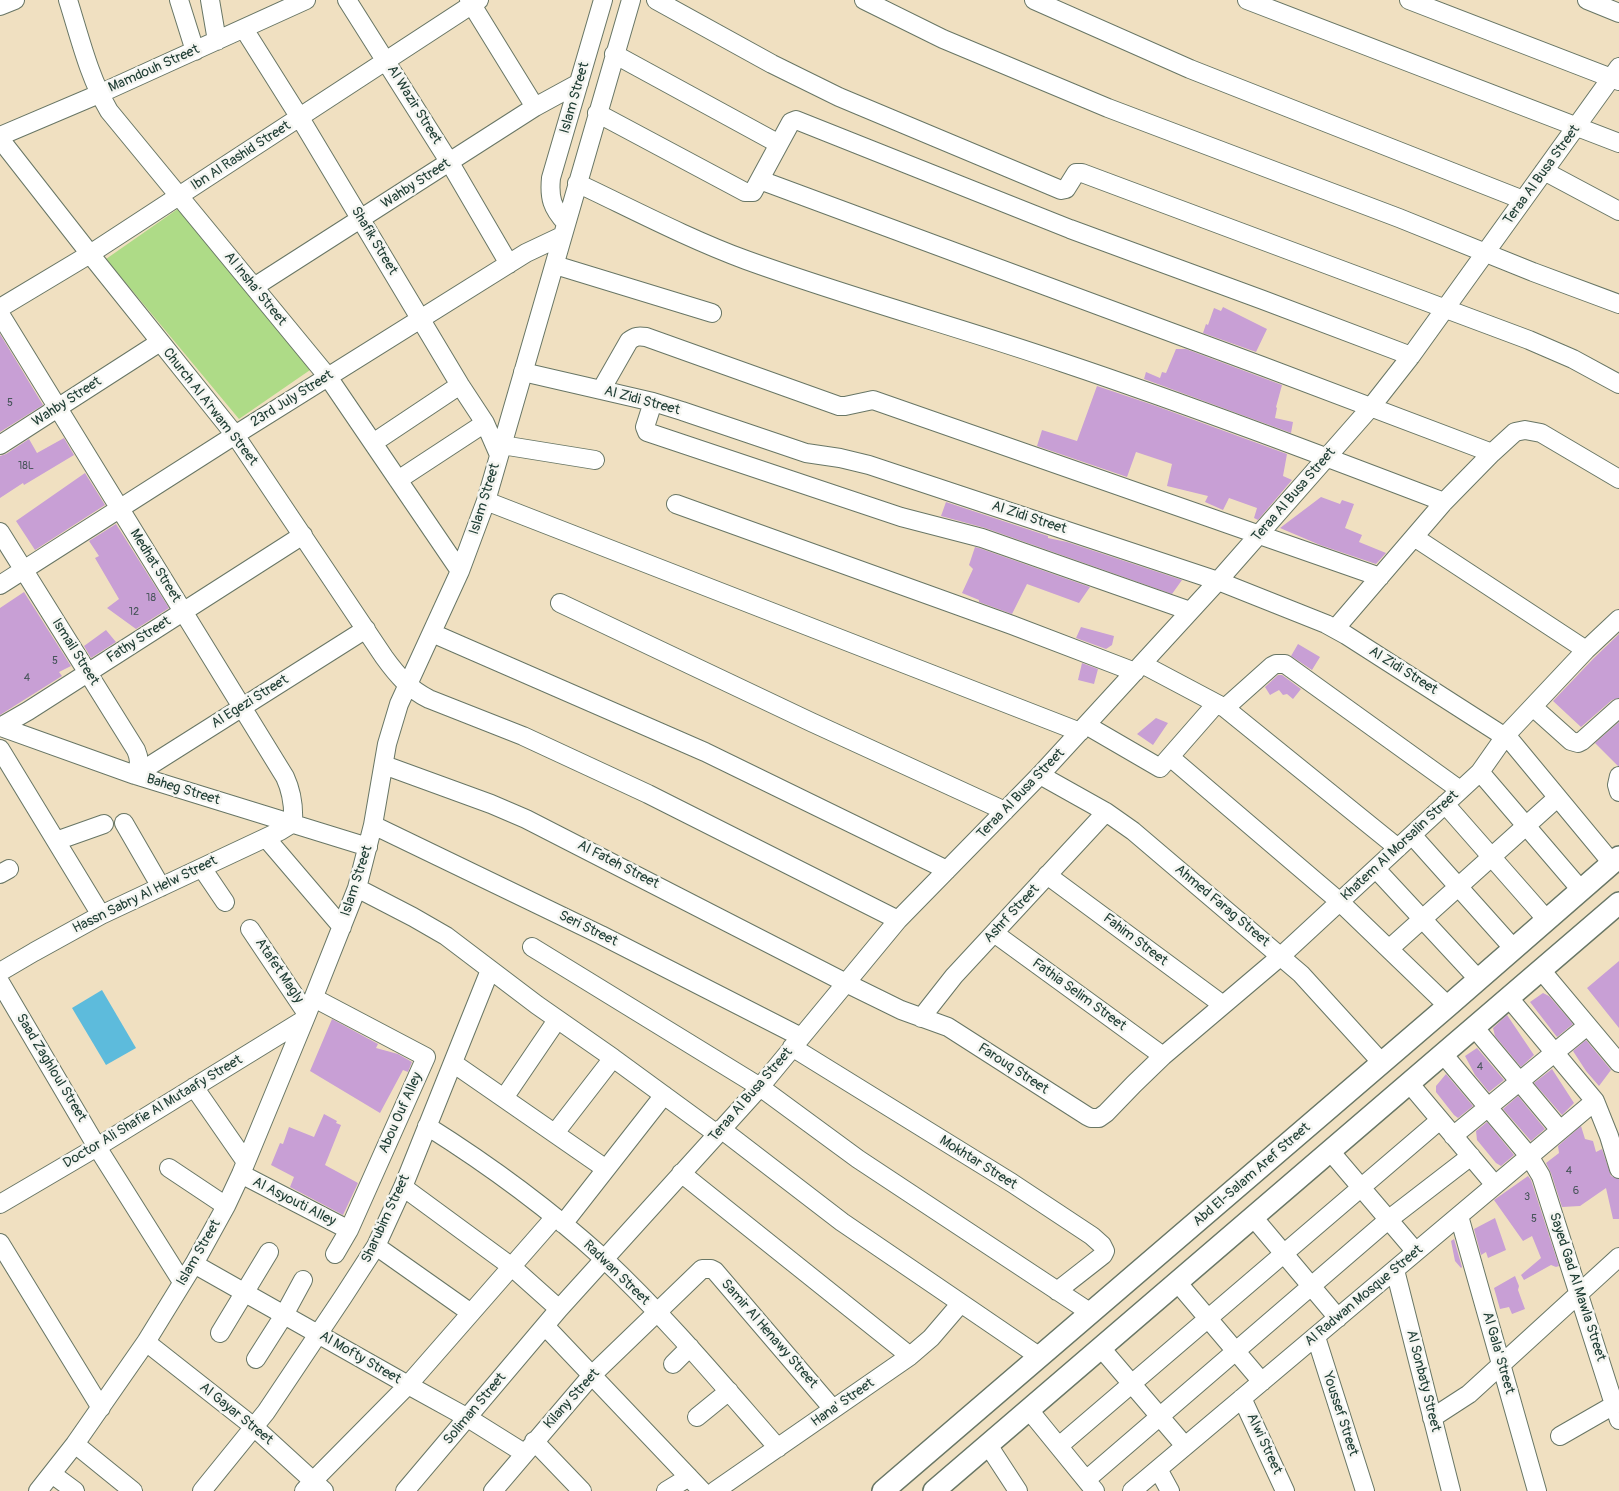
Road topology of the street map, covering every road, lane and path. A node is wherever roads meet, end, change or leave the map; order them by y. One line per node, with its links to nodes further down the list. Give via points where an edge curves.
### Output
1 (15, 0): 16 (street)
2 (68, 0): 25 (street, Al Insha' Street)
3 (179, 0): 20 (street)
4 (210, 0): 19 (street)
5 (306, 0): 18 (street, Mamdouh Street)
6 (347, 0): 22 (street, Al Wazir Street)
7 (604, 0): 24 (street, Islam Street)
8 (630, 0): 21 (street, Islam Street)
9 (656, 0): 49 (street, via 839,97 1060,190 1066,188 1073,175 1082,173)
10 (864, 0): 43 (street, via 943,39 1099,105)
11 (1034, 0): 39 (street, via 1181,65)
12 (1247, 0): 29 (street)
13 (1409, 0): 23 (street)
14 (1587, 0): 17 (street)
15 (473, 2): 22 (street, Ibn Al Rashid Street); 26 (street)
16 (0, 6)
17 (1619, 13)
18 (244, 29): 19 (street, Mamdouh Street); 28 (street, Shafik Street)
19 (217, 41): 20 (street, Mamdouh Street)
20 (195, 51): 25 (street, Mamdouh Street)
21 (614, 54): 27 (street, Islam Street); 33 (street)
22 (386, 61): 28 (street, Ibn Al Rashid Street); 34 (street, Al Wazir Street)
23 (1616, 75): 29 (street, Teraa Al Busa Street)
24 (579, 83): 26 (street, Wahby Street); 42 (street, Islam Street, via 551,178 550,190)
25 (99, 94): 30 (street, Mamdouh Street); 38 (street, Al Insha' Street, via 121,127)
26 (535, 107): 34 (street, Wahby Street)
27 (597, 113): 36 (street, via 745,192 753,192); 37 (street, Islam Street)
28 (300, 118): 38 (street, Ibn Al Rashid Street); 41 (street, Shafik Street)
29 (1577, 126): 32 (street); 35 (street, Teraa Al Busa Street)
30 (0, 136)
31 (0, 140): 44 (street, Church Al A'rwam Street)
32 (1619, 143)
33 (779, 144): 36 (street); 55 (street, via 791,122 796,120 1070,229)
34 (450, 163): 41 (street, Wahby Street); 45 (street, Al Wazir Street)
35 (1544, 171): 39 (street, Teraa Al Busa Street); 40 (street)
36 (760, 180): 62 (street)
37 (577, 183): 42 (street, Islam Street); 70 (street, via 744,259 1064,363)
38 (179, 196): 44 (street, Ibn Al Rashid Street); 47 (street, Al Insha' Street)
39 (1524, 200): 43 (street, Teraa Al Busa Street)
40 (1619, 211)
41 (361, 220): 47 (street, Wahby Street); 53 (street, Shafik Street)
42 (564, 230): 45 (street, 23rd July Street); 46 (street, Islam Street)
43 (1485, 253): 48 (street); 49 (street, Teraa Al Busa Street)
44 (90, 254): 50 (street, Ibn Al Rashid Street); 54 (street, Church Al A'rwam Street)
45 (509, 264): 53 (street, 23rd July Street)
46 (554, 265): 51 (street); 56 (street, Islam Street)
47 (254, 287): 57 (street, Al Insha' Street)
48 (1619, 304)
49 (1446, 307): 55 (street, Teraa Al Busa Street); 58 (street, via 1556,351)
50 (0, 308)
51 (712, 313)
52 (0, 314): 63 (street, Medhat Street)
53 (420, 319): 57 (street, 23rd July Street); 59 (street, Shafik Street)
54 (160, 342): 63 (street, Wahby Street); 65 (street, Church Al A'rwam Street)
55 (1411, 356): 62 (street, Teraa Al Busa Street)
56 (523, 372): 60 (street, Al Zidi Street); 68 (street, Islam Street)
57 (328, 377): 65 (street, 23rd July Street); 66 (street, Al Insha' Street)
58 (1619, 384)
59 (460, 385): 64 (street, Shafik Street); 66 (street)
60 (601, 390): 61 (street, Al Zidi Street); 79 (street, via 630,341 634,337 646,337 839,406 873,400)
61 (653, 402): 85 (street, Al Zidi Street, via 806,453 869,465); 88 (street, via 645,428 647,432 901,517 982,538)
62 (1371, 407): 69 (street); 70 (street, Teraa Al Busa Street)
63 (58, 408): 67 (street, Wahby Street); 77 (street, Medhat Street)
64 (485, 423): 68 (street, Shafik Street); 73 (street)
65 (235, 435): 77 (street, 23rd July Street); 80 (street, Church Al A'rwam Street)
66 (373, 443): 73 (street, Al Insha' Street)
67 (0, 445)
68 (500, 450): 71 (street); 74 (street, Islam Street)
69 (1492, 453): 72 (street, via 1515,432 1534,431 1548,436); 75 (street)
70 (1328, 458): 75 (street); 79 (street, Teraa Al Busa Street)
71 (595, 460)
72 (1619, 479)
73 (398, 480): 83 (street, Al Insha' Street)
74 (486, 500): 83 (street, Islam Street); 103 (street)
75 (1444, 502): 81 (street)
76 (676, 504): 95 (street)
77 (120, 508): 82 (street, 23rd July Street); 89 (street, Medhat Street)
78 (0, 532): 82 (street, Ismail Street)
79 (1260, 534): 84 (street); 85 (street, Teraa Al Busa Street)
80 (303, 535): 89 (street, Fathy Street); 91 (street, Church Al A'rwam Street)
81 (1414, 537): 84 (street); 94 (street)
82 (23, 570): 86 (street, 23rd July Street); 96 (street, Ismail Street)
83 (460, 571): 93 (street, Islam Street)
84 (1380, 577): 92 (street)
85 (1218, 581): 88 (street, Teraa Al Busa Street); 92 (street, Al Zidi Street)
86 (0, 585)
87 (560, 603): 116 (street)
88 (1190, 611): 95 (street, Teraa Al Busa Street)
89 (184, 612): 96 (street, Fathy Street); 99 (street, Medhat Street)
90 (1619, 620): 94 (street, Khatem Al Morsalin Street)
91 (366, 629): 97 (street, Church Al A'rwam Street); 99 (street, Al Egezi Street)
92 (1335, 629): 104 (street, Al Zidi Street)
93 (432, 633): 97 (street, Islam Street); 132 (street, via 705,752)
94 (1586, 650): 100 (street, Khatem Al Morsalin Street)
95 (1138, 668): 98 (street); 103 (street, Teraa Al Busa Street)
96 (88, 672): 102 (street, Fathy Street); 109 (street, Ismail Street, via 136,750 140,762)
97 (406, 685): 107 (street, Islam Street, via 392,724); 144 (street, via 429,699 522,736 648,794)
98 (1220, 706): 106 (street); 112 (street, via 1272,666 1285,664); 127 (street)
99 (242, 707): 109 (street, Al Egezi Street); 119 (street, Medhat Street, via 290,787 294,805)
100 (1533, 707): 101 (street, via 1574,743 1582,742); 104 (street, Khatem Al Morsalin Street)
101 (1619, 708)
102 (0, 727): 109 (street, Baheg Street)
103 (1083, 729): 106 (street, via 1160,768); 110 (street, Teraa Al Busa Street)
104 (1506, 736): 108 (street, Khatem Al Morsalin Street); 114 (street, Al Zidi Street)
105 (0, 749): 125 (street)
106 (1170, 757): 139 (street)
107 (384, 765): 121 (street, Islam Street); 158 (street, Al Fateh Street, via 526,819)
108 (1480, 772): 112 (street, Khatem Al Morsalin Street); 122 (street)
109 (135, 775): 119 (street, Baheg Street)
110 (1040, 775): 116 (street, Teraa Al Busa Street); 117 (street, Ahmed Farag Street)
111 (1619, 776): 113 (street)
112 (1460, 790): 115 (street, Khatem Al Morsalin Street)
113 (1619, 792)
114 (1557, 798): 122 (street); 129 (street, Al Zidi Street)
115 (1445, 804): 123 (street, Khatem Al Morsalin Street); 128 (street)
116 (1005, 811): 132 (street, Teraa Al Busa Street)
117 (1106, 812): 133 (street, Ashrf Street); 152 (street, Ahmed Farag Street)
118 (124, 823): 136 (street)
119 (292, 823): 124 (street, Hassn Sabry Al Helw Street); 126 (street, Baheg Street)
120 (104, 824): 125 (street)
121 (373, 825): 126 (street, Islam Street); 167 (street, Seri Street, via 601,935)
122 (1526, 826): 128 (street); 134 (street)
123 (1412, 835): 127 (street, Khatem Al Morsalin Street); 135 (street)
124 (266, 838): 130 (street, Hassn Sabry Al Helw Street); 145 (street)
125 (56, 841): 141 (street)
126 (368, 847): 137 (street, Islam Street)
127 (1398, 848): 131 (street, Khatem Al Morsalin Street)
128 (1492, 857): 135 (street); 142 (street)
129 (1615, 860): 134 (main road, Abd El-Salam Aref Street)
130 (202, 868): 136 (street, Hassn Sabry Al Helw Street); 138 (street)
131 (1376, 868): 139 (street, Khatem Al Morsalin Street); 143 (street)
132 (947, 870): 144 (street, Teraa Al Busa Street)
133 (1047, 875): 147 (street, Ashrf Street); 160 (street, Fahim Street)
134 (1588, 884): 140 (main road, via 1596,884 1602,896); 142 (main road, Abd El-Salam Aref Street)
135 (1458, 886): 143 (street); 151 (street)
136 (161, 887): 141 (street, Hassn Sabry Al Helw Street)
137 (356, 888): 145 (street, Islam Street); 153 (street, via 439,932)
138 (225, 902)
139 (1340, 902): 150 (street); 152 (street, Khatem Al Morsalin Street)
140 (1619, 903): 148 (main road)
141 (101, 915): 155 (street, Hassn Sabry Al Helw Street)
142 (1553, 915): 148 (main road, via 1565,911 1576,918); 151 (main road, Abd El-Salam Aref Street)
143 (1422, 919): 150 (street); 156 (street)
144 (898, 920): 158 (street, Teraa Al Busa Street)
145 (342, 927): 162 (street, Islam Street)
146 (250, 928): 162 (street, Atafet Magly)
147 (994, 933): 163 (street, Ashrf Street); 170 (street, Fathia Selim Street)
148 (1581, 936): 154 (main road)
149 (532, 947): 177 (street)
150 (1389, 949): 161 (street)
151 (1514, 949): 156 (main road, Abd El-Salam Aref Street)
152 (1281, 956): 160 (street, Khatem Al Morsalin Street); 173 (street, Ahmed Farag Street)
153 (490, 970): 164 (street); 172 (street, Sharubim Street)
154 (1541, 970): 159 (main road); 165 (street)
155 (0, 972)
156 (1479, 980): 161 (main road, Abd El-Salam Aref Street)
157 (0, 982): 189 (street, Saad Zaghloul Street)
158 (846, 983): 163 (street, Farouq Street); 167 (street, Teraa Al Busa Street)
159 (1509, 998): 166 (main road); 168 (street)
160 (1223, 1005): 170 (street, Khatem Al Morsalin Street)
161 (1448, 1006): 173 (main road, Abd El-Salam Aref Street)
162 (309, 1010): 178 (street, Doctor Ali Shafie Al Mutaafy Street); 194 (street, Islam Street); 207 (street, Abou Ouf Alley, via 426,1057)
163 (921, 1018): 170 (street, Farouq Street, via 956,1032 1091,1118 1099,1118 1106,1113)
164 (557, 1020): 171 (street); 180 (street)
165 (1587, 1026): 168 (street); 174 (street)
166 (1474, 1027): 169 (main road); 175 (street)
167 (797, 1042): 177 (street, Teraa Al Busa Street); 223 (street, Mokhtar Street, via 1102,1244 1103,1255)
168 (1555, 1052): 175 (street); 181 (street)
169 (1443, 1054): 176 (main road); 182 (street, Sayed Gad Al Mawla Street)
170 (1163, 1056)
171 (613, 1058): 179 (street); 187 (street)
172 (453, 1063): 180 (street); 184 (street, Sharubim Street)
173 (1382, 1063): 230 (main road, Abd El-Salam Aref Street)
174 (1619, 1063)
175 (1519, 1082): 182 (street); 185 (street)
176 (1409, 1083): 183 (street); 190 (main road)
177 (760, 1087): 186 (street, Teraa Al Busa Street); 223 (street, via 858,1159)
178 (194, 1088): 189 (street, Doctor Ali Shafie Al Mutaafy Street); 194 (street)
179 (664, 1095): 186 (street); 195 (street)
180 (504, 1098): 187 (street)
181 (1595, 1101): 185 (street, Al Radwan Mosque Street); 196 (street)
182 (1488, 1107): 188 (street); 192 (street, Sayed Gad Al Mawla Street)
183 (1440, 1120): 188 (street); 200 (street)
184 (427, 1126): 199 (street, Sharubim Street); 205 (street, Radwan Street)
185 (1560, 1130): 192 (street, Al Radwan Mosque Street)
186 (719, 1132): 197 (street, Teraa Al Busa Street); 226 (street, via 842,1222)
187 (555, 1133): 195 (street)
188 (1453, 1136): 191 (street)
189 (97, 1147): 201 (street, Doctor Ali Shafie Al Mutaafy Street); 220 (street, Saad Zaghloul Street)
190 (1330, 1151): 200 (street); 204 (main road)
191 (1470, 1156): 198 (street); 206 (street)
192 (1529, 1156): 198 (street, Al Radwan Mosque Street); 225 (street, Sayed Gad Al Mawla Street, via 1544,1187)
193 (169, 1168): 202 (street)
194 (244, 1168): 202 (street, Islam Street); 207 (street, Al Asyouti Alley)
195 (606, 1169): 205 (street)
196 (1619, 1169)
197 (681, 1173): 215 (street, Teraa Al Busa Street); 242 (street)
198 (1495, 1186): 203 (street, Al Radwan Mosque Street)
199 (403, 1187): 208 (street, Sharubim Street); 217 (street)
200 (1361, 1188): 206 (street); 213 (street)
201 (0, 1204)
202 (226, 1206): 216 (street, Islam Street)
203 (1459, 1216): 211 (street, Al Radwan Mosque Street); 246 (street, Al Gala' Street)
204 (1253, 1217): 213 (street); 221 (main road)
205 (559, 1220): 215 (street, Radwan Street); 217 (street)
206 (1388, 1220): 211 (street); 222 (street)
207 (349, 1230): 212 (street, Al Asyouti Alley)
208 (376, 1246): 229 (street); 236 (street, Sharubim Street)
209 (1, 1249): 253 (street)
210 (269, 1252): 224 (street)
211 (1416, 1252): 218 (street, Al Radwan Mosque Street)
212 (335, 1254)
213 (1284, 1254): 222 (street); 232 (street)
214 (1619, 1257): 225 (street)
215 (603, 1258): 227 (street, Teraa Al Busa Street); 228 (street, Radwan Street)
216 (194, 1264): 220 (street, Islam Street); 224 (street, Al Mofty Street)
217 (512, 1267): 227 (street); 229 (street)
218 (1395, 1270): 233 (street, Al Radwan Mosque Street); 260 (street, Al Sonbaty Street)
219 (303, 1280): 231 (street)
220 (182, 1282): 238 (street, Islam Street)
221 (1177, 1282): 232 (street); 240 (main road)
222 (1311, 1286): 233 (street); 241 (street)
223 (1058, 1291): 230 (street)
224 (245, 1293): 231 (street, Al Mofty Street); 235 (street)
225 (1578, 1294): 246 (street); 256 (street, Sayed Gad Al Mawla Street)
226 (961, 1303): 242 (street, Hana' Street, via 931,1338); 243 (street)
227 (559, 1309): 234 (street, Teraa Al Busa Street)
228 (657, 1312): 239 (street, Radwan Street); 247 (street, Kilany Street); 254 (street, Samir Al Henawy Street, via 702,1269 715,1271)
229 (471, 1313): 250 (street)
230 (1092, 1313): 243 (main road, Abd El-Salam Aref Street)
231 (284, 1315): 236 (street, Al Mofty Street); 244 (street)
232 (1208, 1318): 241 (street); 249 (street)
233 (1338, 1318): 237 (street, Al Radwan Mosque Street)
234 (545, 1326): 247 (street); 259 (street, Soliman Street)
235 (220, 1333)
236 (318, 1334): 250 (street, Al Mofty Street); 261 (street, Sharubim Street)
237 (1316, 1337): 248 (street, Al Radwan Mosque Street); 293 (street, Youssef Street)
238 (146, 1342): 253 (street, Islam Street); 261 (street, Al Gayar Street)
239 (690, 1347): 245 (street); 251 (street, Radwan Street)
240 (1101, 1348): 249 (street); 255 (main road)
241 (1236, 1351): 248 (street); 257 (street)
242 (910, 1356): 254 (street, Hana' Street)
243 (1040, 1357): 262 (main road, Abd El-Salam Aref Street)
244 (256, 1359)
245 (673, 1364)
246 (1501, 1364): 260 (street, via 1469,1394); 295 (street, Al Gala' Street)
247 (592, 1375): 267 (street, Kilany Street); 273 (street)
248 (1262, 1382): 252 (street, Al Radwan Mosque Street)
249 (1132, 1384): 257 (street); 265 (street)
250 (408, 1385): 259 (street, Al Mofty Street); 275 (street)
251 (729, 1392): 258 (street); 268 (street, Radwan Street)
252 (1242, 1398): 266 (street, Al Radwan Mosque Street); 292 (street, Alwi Street)
253 (101, 1408): 264 (street, Islam Street)
254 (833, 1409): 268 (street, Hana' Street)
255 (1029, 1410): 265 (street); 269 (main road)
256 (1616, 1412): 263 (street)
257 (1159, 1416): 266 (street); 274 (street)
258 (697, 1417)
259 (468, 1418): 267 (street, Al Mofty Street); 280 (street, Soliman Street)
260 (1432, 1418): 294 (street, Al Sonbaty Street)
261 (254, 1427): 275 (street, Al Gayar Street); 279 (street, Sharubim Street)
262 (951, 1434): 269 (main road, via 959,1450 972,1454); 271 (main road, Abd El-Salam Aref Street)
263 (1560, 1436)
264 (75, 1444): 272 (street, Islam Street); 278 (street)
265 (1059, 1446): 274 (street)
266 (1185, 1446): 270 (street, Al Radwan Mosque Street)
267 (529, 1447): 281 (street, Kilany Street); 282 (street, Al Mofty Street)
268 (778, 1448): 285 (street, Hana' Street)
269 (983, 1449): 288 (main road); 289 (street)
270 (1158, 1469): 290 (street, Al Radwan Mosque Street); 291 (street)
271 (906, 1472): 286 (main road, Abd El-Salam Aref Street); 287 (main road, via 918,1476)
272 (52, 1474): 276 (street, Islam Street); 277 (street)
273 (688, 1477): 283 (street); 284 (street)
274 (1091, 1485)
275 (313, 1488)
276 (38, 1491)
277 (75, 1491)
278 (133, 1491)
279 (202, 1491)
280 (405, 1491)
281 (493, 1491)
282 (582, 1491)
283 (666, 1491)
284 (702, 1491)
285 (715, 1491)
286 (883, 1491)
287 (925, 1491)
288 (934, 1491)
289 (1018, 1491)
290 (1132, 1491)
291 (1170, 1491)
292 (1285, 1491)
293 (1365, 1491)
294 (1451, 1491)
295 (1537, 1491)

